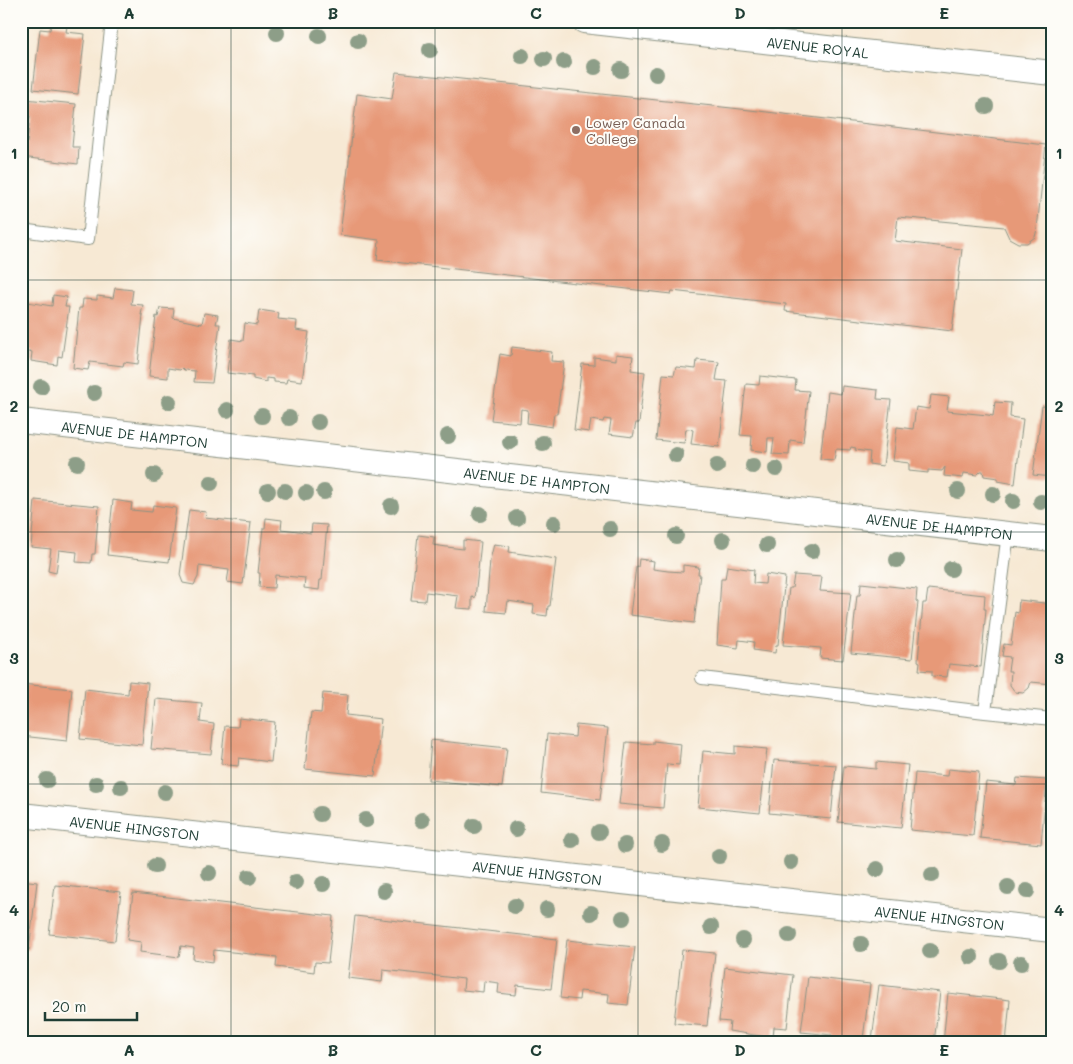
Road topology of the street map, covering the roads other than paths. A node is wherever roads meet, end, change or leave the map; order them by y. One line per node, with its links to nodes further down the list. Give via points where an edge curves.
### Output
1 (112, 21): 4 (lane, via 88,239)
2 (584, 21): 3 (street, AVENUE ROYAL)
3 (1052, 73)
4 (21, 230)
5 (21, 421): 6 (street, AVENUE DE HAMPTON)
6 (1008, 533): 7 (street, AVENUE DE HAMPTON); 9 (lane)
7 (1052, 538)
8 (702, 678): 9 (lane)
9 (985, 712): 10 (lane)
10 (1052, 719)
11 (21, 815): 12 (street, AVENUE HINGSTON)
12 (1052, 930)

